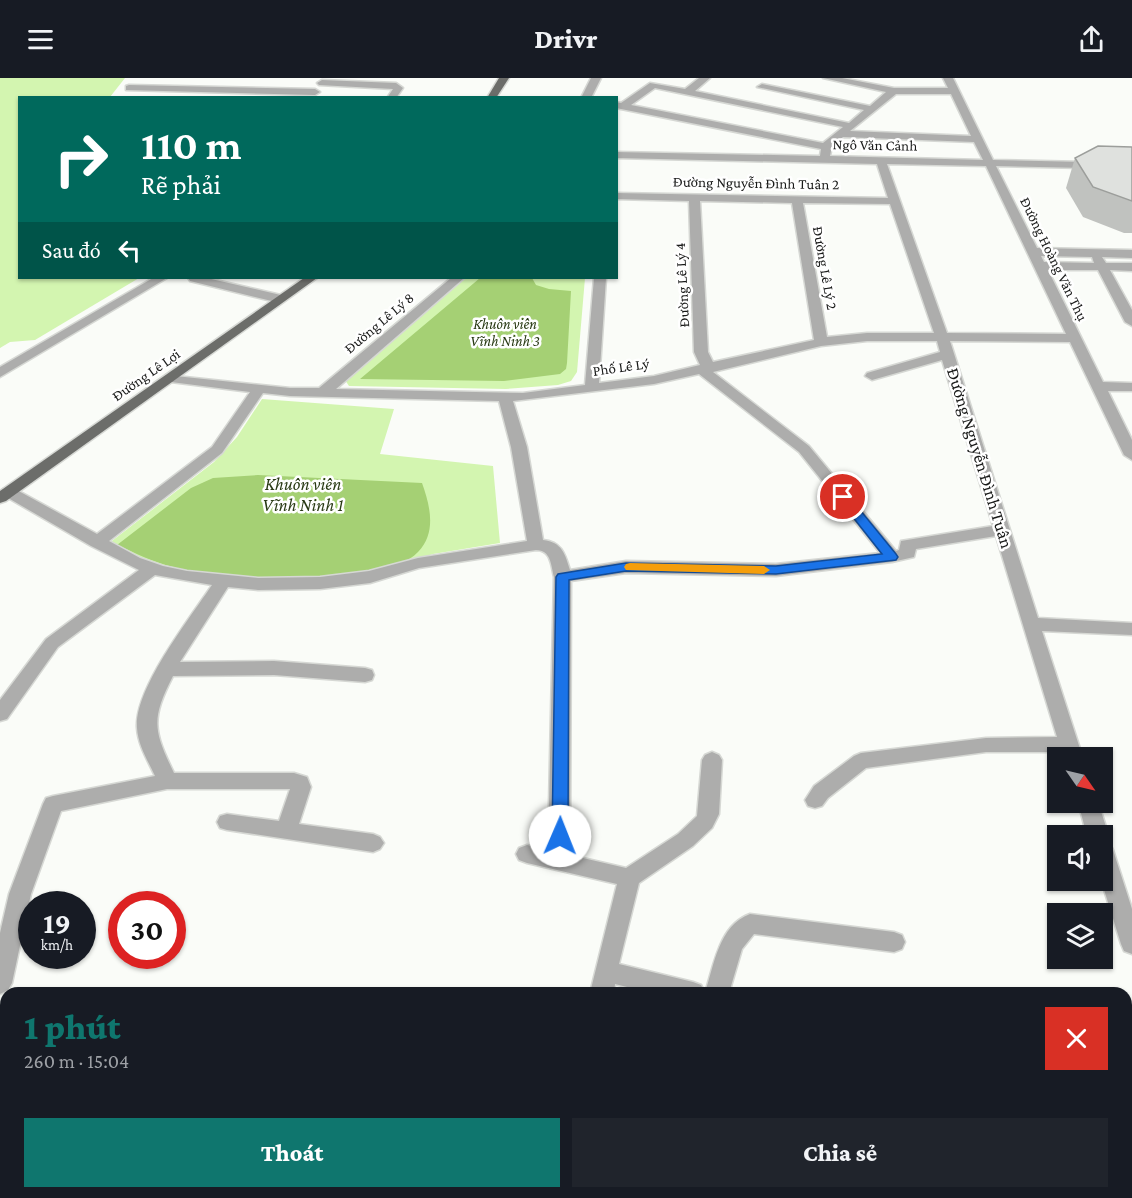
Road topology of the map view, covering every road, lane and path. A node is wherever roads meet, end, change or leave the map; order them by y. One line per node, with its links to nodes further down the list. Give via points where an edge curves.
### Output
1 (137, 78): 11 (street)
2 (504, 78): 18 (main road)
3 (596, 78): 19 (street)
4 (705, 78): 14 (street)
5 (774, 78): 10 (street)
6 (828, 78): 12 (street)
7 (948, 78): 13 (street, Đường Hoàng Văn Thụ)
8 (324, 80): 15 (street); 17 (street, via 396,86)
9 (657, 81): 14 (street); 21 (street)
10 (762, 87): 20 (street); 22 (street)
11 (129, 88): 15 (street); 16 (street)
12 (894, 91): 13 (street); 22 (street)
13 (955, 91): 25 (street, Đường Hoàng Văn Thụ)
14 (687, 92): 20 (street)
15 (312, 95)
16 (123, 96)
17 (392, 96)
18 (492, 96)
19 (587, 96)
20 (742, 103): 23 (street)
21 (620, 105): 26 (street)
22 (873, 121): 23 (street); 24 (street); 25 (street)
23 (850, 126): 24 (street)
24 (839, 134): 26 (street)
25 (978, 139): 30 (street, Đường Hoàng Văn Thụ)
26 (825, 147): 28 (street)
27 (618, 155): 28 (street, Ngô Văn Cảnh)
28 (826, 159): 29 (street, Ngô Văn Cảnh)
29 (881, 161): 30 (street, Ngô Văn Cảnh); 35 (street, Đường Nguyễn Đình Tuân)
30 (990, 163): 31 (street, Ngô Văn Cảnh); 38 (street, Đường Hoàng Văn Thụ)
31 (1132, 166)
32 (618, 196): 33 (street, Đường Nguyễn Đình Tuân 2)
33 (694, 197): 34 (street, Đường Nguyễn Đình Tuân 2); 52 (street, Đường Lê Lý 4, via 701,352)
34 (797, 200): 35 (street, Đường Nguyễn Đình Tuân 2); 50 (street, Đường Lê Lý 2)
35 (894, 201): 48 (street, Đường Nguyễn Đình Tuân)
36 (1094, 253): 37 (street); 38 (street); 39 (street)
37 (1132, 254)
38 (1036, 259): 39 (street); 49 (street, Đường Hoàng Văn Thụ)
39 (1102, 267): 40 (street); 47 (street)
40 (1132, 267)
41 (159, 279): 53 (street)
42 (198, 279): 46 (street)
43 (310, 279): 46 (main road, Đường Lê Lợi)
44 (457, 279): 60 (street, Đường Lê Lý 8)
45 (600, 279): 58 (street)
46 (280, 299): 55 (main road, Đường Lê Lợi)
47 (1132, 322)
48 (942, 337): 49 (street, Phố Lê Lý); 50 (street, Phố Lê Lý, via 867,337); 51 (street, Đường Nguyễn Đình Tuân)
49 (1074, 338): 56 (street, Đường Hoàng Văn Thụ)
50 (821, 342): 52 (street, Phố Lê Lý)
51 (947, 354): 54 (street); 64 (street, Đường Nguyễn Đình Tuân)
52 (706, 369): 58 (street, Phố Lê Lý); 67 (street, via 804,449)
53 (0, 374)
54 (872, 376)
55 (171, 378): 59 (street, Phố Lê Lý); 63 (main road, Đường Lê Lợi)
56 (1098, 386): 57 (street); 62 (street, Đường Hoàng Văn Thụ)
57 (1132, 387)
58 (592, 388): 61 (street, Phố Lê Lý)
59 (258, 390): 60 (street, Phố Lê Lý); 65 (street, via 217,450)
60 (322, 393): 61 (street, Phố Lê Lý)
61 (505, 397): 66 (street, via 519,447)
62 (1132, 455)
63 (4, 495): 65 (street)
64 (1003, 530): 67 (street, via 907,545 909,553); 71 (street, Đường Nguyễn Đình Tuân)
65 (97, 542): 68 (street)
66 (536, 545): 69 (street, via 546,545 556,552); 70 (street, via 418,563 370,578 258,584)
67 (892, 557): 69 (street, via 776,570 626,567)
68 (152, 568): 70 (street, via 187,577); 75 (street, via 52,643)
69 (563, 577): 85 (street)
70 (224, 580): 73 (street)
71 (1032, 624): 72 (street); 76 (street, Đường Nguyễn Đình Tuân)
72 (1132, 629)
73 (168, 669): 74 (street, via 274,668); 79 (street, via 150,704 146,726)
74 (365, 675)
75 (0, 714)
76 (1070, 747)
77 (1047, 749): 80 (street, via 986,745 861,761)
78 (712, 760): 86 (street, via 706,821)
79 (167, 781): 82 (street, via 300,783); 91 (street, via 53,804 20,894)
80 (815, 800)
81 (227, 822): 82 (street)
82 (286, 831): 83 (street)
83 (373, 843)
84 (527, 854): 85 (street)
85 (559, 860): 86 (street)
86 (629, 878): 90 (street)
87 (1113, 884): 89 (street)
88 (894, 942): 93 (street, via 750,924 736,937)
89 (1132, 944)
90 (604, 982): 92 (street)
91 (0, 983)
92 (644, 987)
93 (719, 987)

